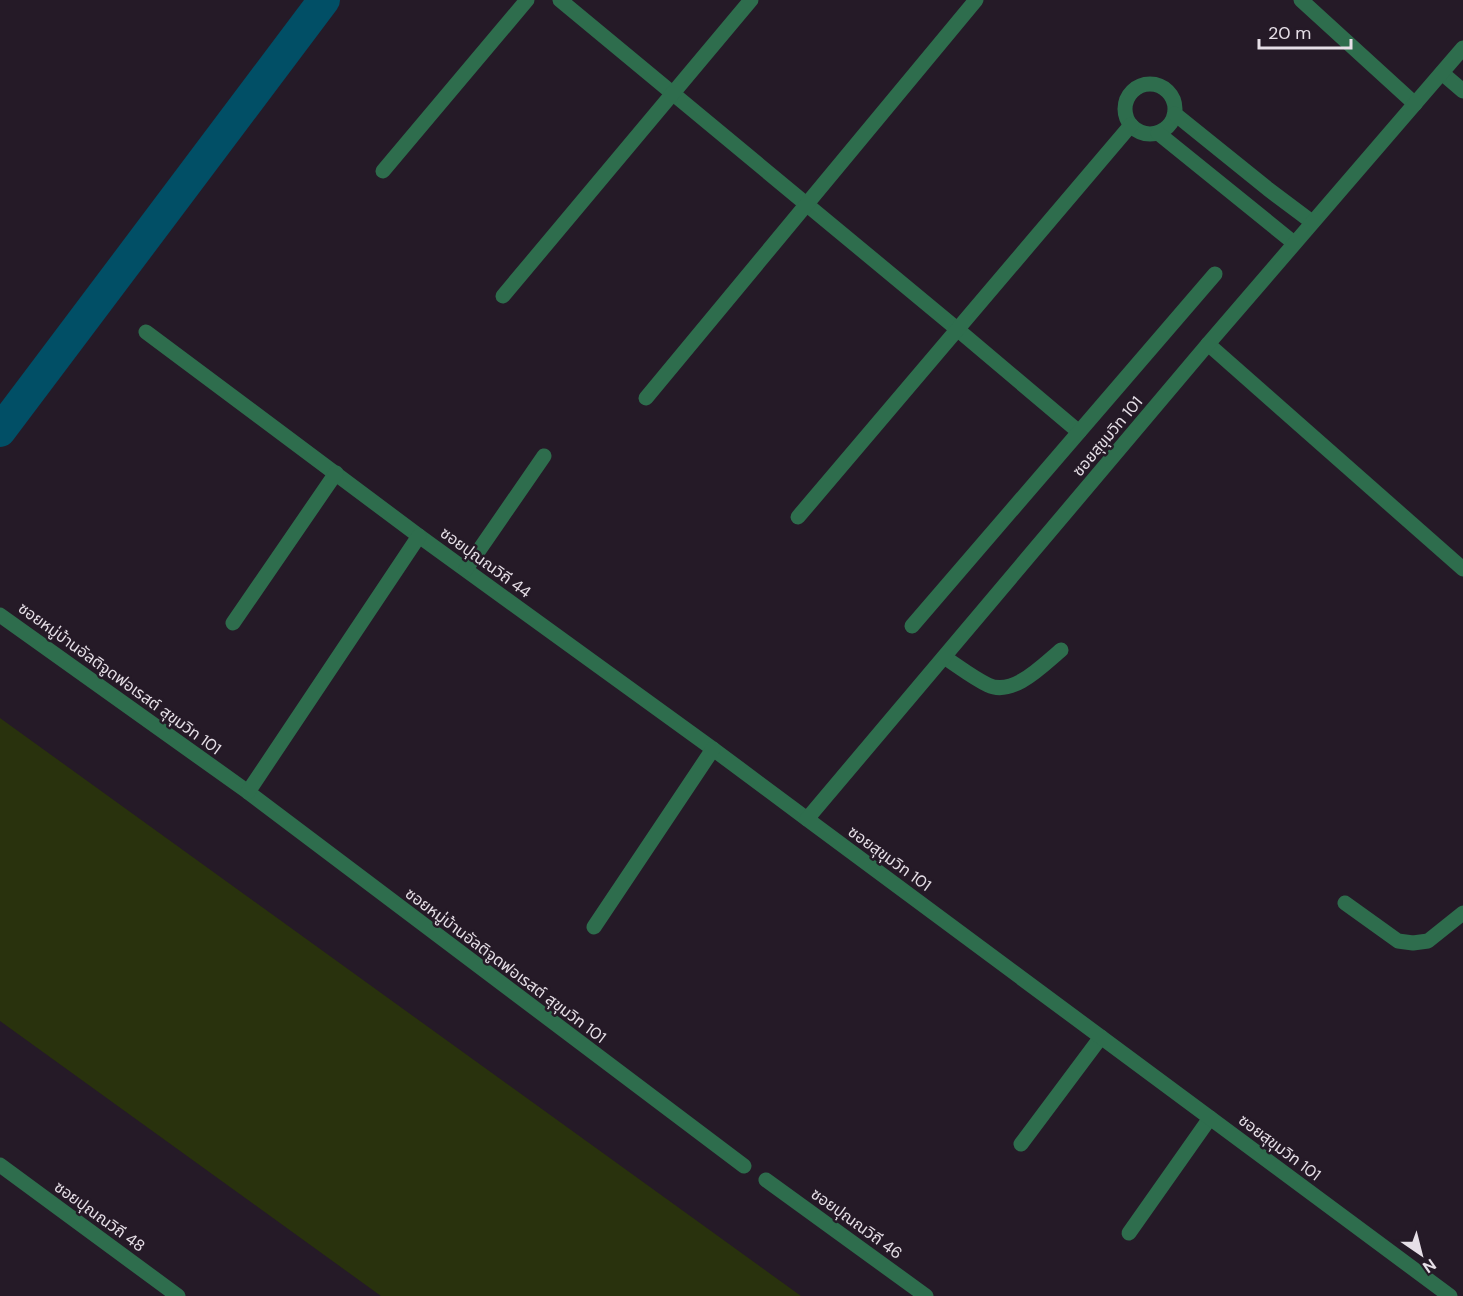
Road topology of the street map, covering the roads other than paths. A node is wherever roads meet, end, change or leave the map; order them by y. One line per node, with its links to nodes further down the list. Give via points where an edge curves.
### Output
1 (527, 0): 15 (street)
2 (560, 0): 9 (street)
3 (751, 0): 9 (street)
4 (976, 0): 17 (street)
5 (1300, 0): 10 (street)
6 (1463, 48): 7 (street, ซอยสุขุมวิท 101)
7 (1442, 73): 8 (street); 10 (street, ซอยสุขุมวิท 101)
8 (1463, 91)
9 (673, 94): 17 (street); 21 (street)
10 (1415, 104): 18 (street, ซอยสุขุมวิท 101)
11 (1175, 114): 12 (street, via 1173,99 1164,88 1144,85 1127,98 1125,112); 13 (street); 14 (street)
12 (1131, 125): 13 (street, via 1143,133); 22 (street)
13 (1158, 133): 16 (street)
14 (1224, 154): 16 (street); 18 (street)
15 (383, 171)
16 (1209, 173): 19 (street)
17 (806, 204): 22 (street); 25 (street)
18 (1312, 222): 19 (street, ซอยสุขุมวิท 101)
19 (1294, 243): 24 (street, ซอยสุขุมวิท 101)
20 (1215, 274): 26 (street)
21 (503, 296)
22 (957, 329): 26 (street); 29 (street)
23 (146, 332): 28 (street, ซอยปุณณวิถี 44)
24 (1208, 344): 32 (street); 37 (street, ซอยสุขุมวิท 101)
25 (646, 398)
26 (1078, 432): 35 (street)
27 (544, 456): 31 (street)
28 (336, 473): 30 (street, ซอยปุณณวิถี 44); 34 (street)
29 (798, 518)
30 (419, 536): 31 (street, ซอยปุณณวิถี 44); 39 (street)
31 (466, 569): 38 (street, ซอยปุณณวิถี 44)
32 (1463, 569)
33 (0, 615): 39 (street, ซอยหมู่บ้านอัลติจูดฟอเรสต์ สุขุมวิท 101)
34 (232, 623)
35 (912, 626)
36 (1061, 650): 37 (street, via 1031,675 1001,688 989,686)
37 (944, 657): 40 (street, ซอยสุขุมวิท 101)
38 (713, 749): 40 (street, ซอยปุณณวิถี 44); 43 (street)
39 (248, 792): 48 (street, ซอยหมู่บ้านอัลติจูดฟอเรสต์ สุขุมวิท 101)
40 (807, 819): 44 (street, ซอยสุขุมวิท 101)
41 (1344, 903): 42 (street, via 1398,941 1406,942 1428,941)
42 (1463, 913)
43 (594, 927)
44 (1101, 1037): 45 (street, ซอยสุขุมวิท 101); 46 (street)
45 (1210, 1118): 50 (street); 53 (street, ซอยสุขุมวิท 101)
46 (1021, 1144)
47 (0, 1165): 51 (street, ซอยปุณณวิถี 48)
48 (744, 1166)
49 (766, 1180): 52 (street, ซอยปุณณวิถี 46)
50 (1129, 1233)
51 (178, 1296)
52 (926, 1296)
53 (1450, 1296)

